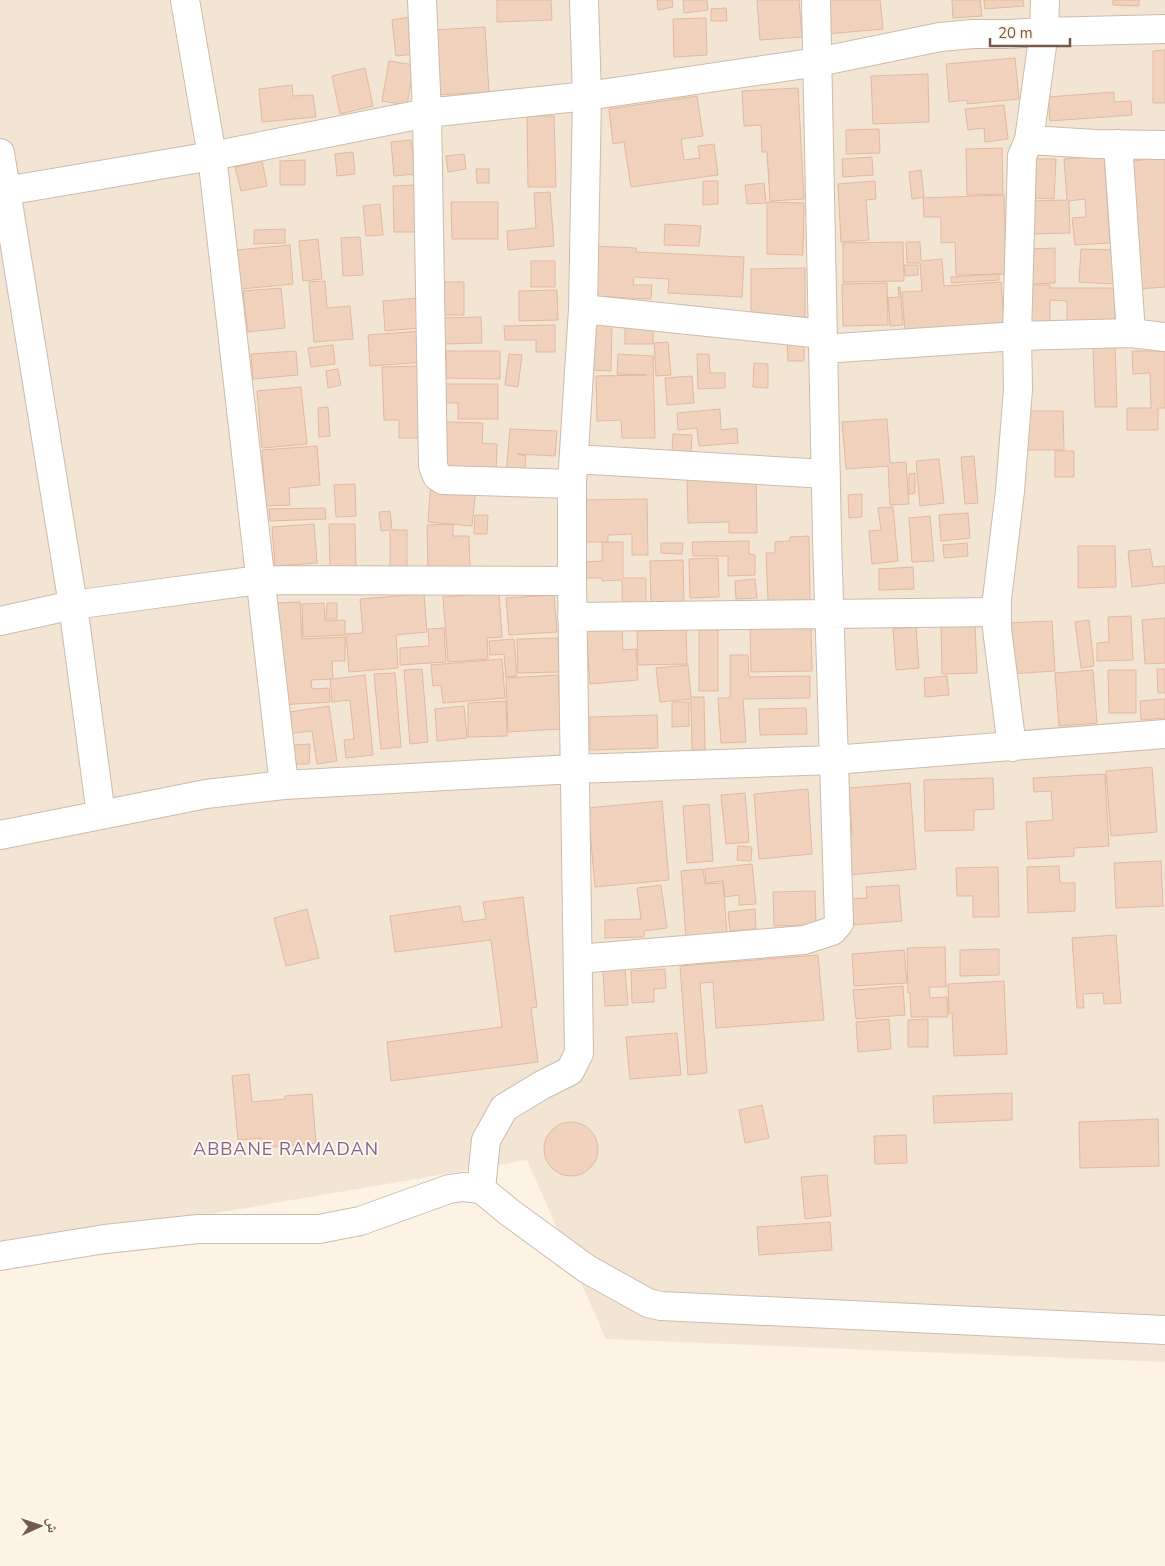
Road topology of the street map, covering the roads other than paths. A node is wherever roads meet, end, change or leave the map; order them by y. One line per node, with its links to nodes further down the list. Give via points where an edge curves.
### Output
1 (185, 0): 15 (street)
2 (422, 0): 10 (street)
3 (584, 0): 9 (street)
4 (816, 0): 8 (street)
5 (1045, 0): 7 (street)
6 (1165, 29): 7 (street)
7 (1044, 32): 8 (street, via 940,37); 11 (street)
8 (818, 62): 9 (street); 21 (street)
9 (587, 96): 10 (street); 17 (street)
10 (427, 113): 15 (street); 22 (street, via 433,466 437,476 443,480)
11 (1029, 140): 12 (street); 19 (street, via 1022,156)
12 (1118, 144): 13 (street); 18 (street)
13 (1165, 145)
14 (0, 153): 16 (street)
15 (212, 156): 16 (street); 24 (street)
16 (4, 191): 26 (street)
17 (583, 309): 21 (street); 22 (street)
18 (1131, 333): 19 (street); 20 (street)
19 (1016, 336): 21 (street); 27 (street, via 1018,389)
20 (1165, 337)
21 (823, 341): 23 (street)
22 (573, 472): 23 (street); 25 (street)
23 (826, 474): 28 (street)
24 (259, 580): 25 (street); 26 (street); 35 (street)
25 (572, 581): 29 (street)
26 (73, 606): 30 (street); 36 (street)
27 (997, 612): 28 (street); 32 (street)
28 (829, 614): 29 (street); 33 (street)
29 (572, 617): 34 (street)
30 (0, 620)
31 (1165, 734): 32 (street)
32 (1012, 747): 33 (street)
33 (833, 760): 34 (street); 38 (street, via 840,912 839,923 832,931 804,940)
34 (574, 769): 35 (street); 38 (street)
35 (284, 785): 36 (street, via 206,794)
36 (101, 816): 37 (street)
37 (0, 835)
38 (578, 959): 39 (street, via 579,1053 570,1071 504,1108 486,1140)
39 (481, 1189): 40 (street, via 463,1186 449,1189 360,1220 319,1229 198,1229 105,1239); 41 (street, via 588,1269 648,1303 661,1306)
40 (0, 1256)
41 (1165, 1330)

